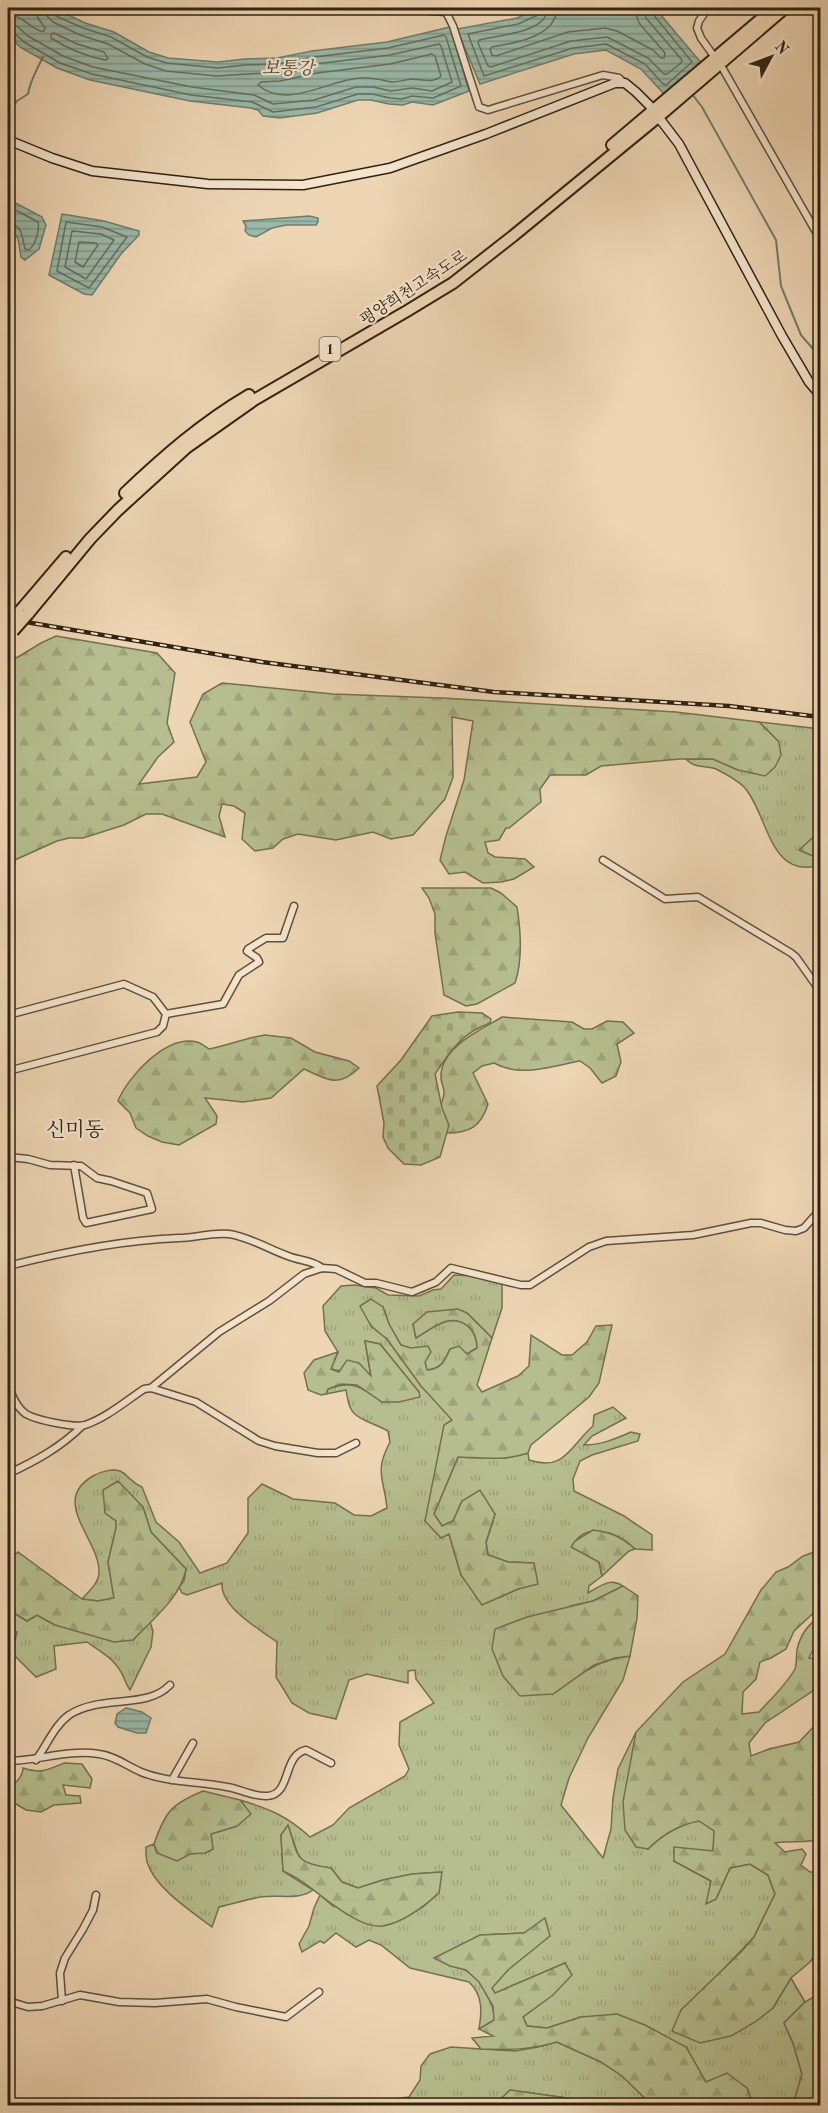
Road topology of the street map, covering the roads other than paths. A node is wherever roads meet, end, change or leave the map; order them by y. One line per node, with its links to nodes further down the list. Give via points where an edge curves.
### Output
1 (419, 8): 6 (street)
2 (456, 8): 6 (street)
3 (708, 8): 7 (street, via 697,28)
4 (774, 8): 7 (highway, 평양희천고속도로 / 1)
5 (785, 8): 7 (highway, 평양희천고속도로 / 1)
6 (446, 12): 8 (street, via 480,107 488,110 603,75)
7 (716, 63): 9 (highway, 평양희천고속도로 / 1); 11 (street)
8 (625, 83): 9 (main road); 10 (main road, via 615,83 390,168 303,185 208,184 92,171)
9 (659, 111): 12 (main road, via 787,344); 13 (highway, 평양희천고속도로 / 1, bridge, via 453,282 254,400 186,448 90,539)
10 (8, 140)
11 (820, 239)
12 (820, 395)
13 (10, 632)
14 (603, 860): 16 (street, via 665,899 698,897 796,957)
15 (294, 906): 17 (street, via 283,938 266,938 248,949 259,962 239,975 223,1004)
16 (820, 991)
17 (166, 1014): 18 (street, via 153,997 124,984); 19 (street, via 157,1032)
18 (8, 1015)
19 (8, 1071)
20 (8, 1157): 21 (street)
21 (74, 1165): 21 (street, via 86,1223 152,1209 147,1193 97,1178 84,1167)
22 (820, 1210): 24 (street, via 804,1228 796,1231 751,1223 693,1235 606,1241 589,1247 530,1285 452,1268 412,1292 365,1283 336,1269)
23 (8, 1266): 24 (street, via 132,1242 226,1233)
24 (322, 1268): 26 (street, via 304,1274 219,1332)
25 (8, 1383): 27 (street, via 16,1404 27,1414)
26 (151, 1388): 27 (street); 28 (street, via 196,1402 275,1446 336,1453)
27 (82, 1426): 29 (street, via 65,1443)
28 (356, 1443)
29 (8, 1474)
30 (170, 1685): 32 (street, via 164,1692 147,1698 89,1705 69,1715)
31 (193, 1743): 35 (street)
32 (36, 1760): 33 (street); 35 (street, via 74,1753 99,1754)
33 (8, 1761)
34 (331, 1763): 35 (street, via 301,1751 282,1788 268,1796)
35 (172, 1780)
36 (96, 1895): 39 (street, via 93,1910 60,1973)
37 (319, 1992): 39 (street, via 286,2017 207,1999 119,2002 80,1995)
38 (8, 2001): 39 (street, via 28,2007)
39 (62, 2001)

